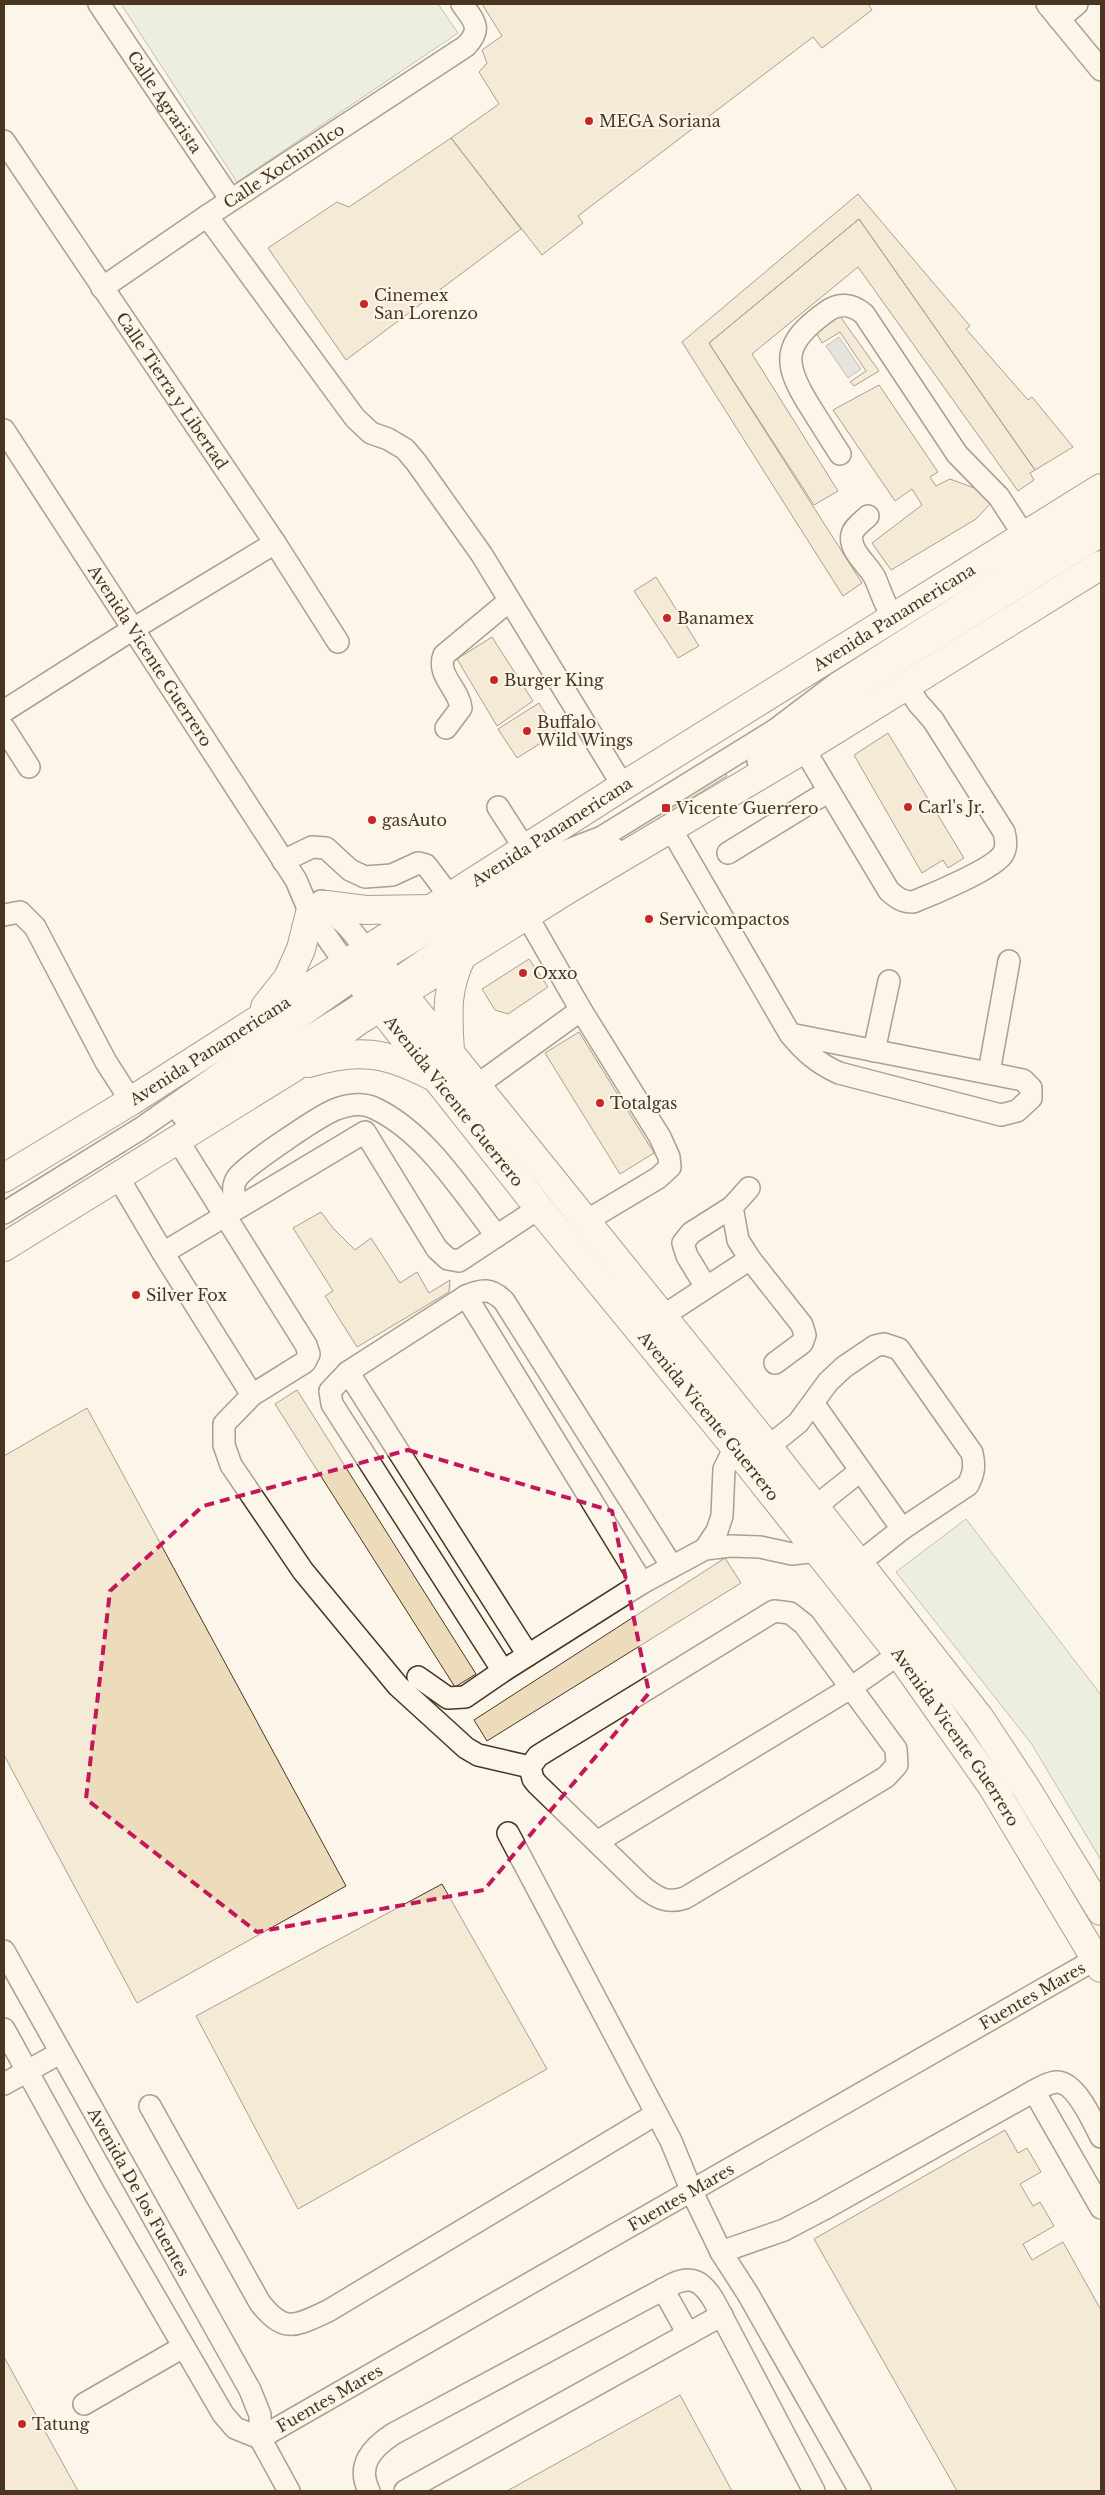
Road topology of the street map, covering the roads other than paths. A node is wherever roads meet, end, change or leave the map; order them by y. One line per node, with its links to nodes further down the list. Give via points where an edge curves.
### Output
1 (99, 4): 7 (street, Calle Agrarista)
2 (462, 4): 7 (street, Calle Xochimilco, via 474,21 476,30 474,38 466,46)
3 (1077, 4): 4 (street)
4 (1053, 11): 5 (street)
5 (1101, 70)
6 (4, 141): 9 (street, Calle Tierra y Libertad)
7 (231, 200): 8 (street, Calle Xochimilco)
8 (207, 216): 9 (street, Calle Xochimilco); 19 (street, via 354,418 370,433 405,448 416,462 482,555)
9 (102, 288): 17 (street, Calle Tierra y Libertad)
10 (4, 430): 21 (street, Avenida Vicente Guerrero)
11 (840, 454): 16 (street, via 795,384 790,360 791,350 805,330 826,311 848,305 864,314 957,454 999,497)
12 (1101, 488): 16 (main road, Avenida Panamericana)
13 (1101, 515): 42 (street, via 837,683 767,735 602,837 554,856)
14 (868, 516): 20 (street, via 854,529 852,538)
15 (1101, 536): 42 (street, via 866,682 781,746 608,854 563,870)
16 (1025, 537): 20 (main road, Avenida Panamericana)
17 (275, 543): 21 (street); 22 (street, Calle Tierra y Libertad)
18 (1101, 566): 23 (main road, Avenida Panamericana)
19 (509, 601): 26 (street, via 444,655 443,671 460,700 461,708); 29 (street)
20 (893, 618): 29 (main road, Avenida Panamericana)
21 (133, 629): 24 (street); 35 (street, Avenida Vicente Guerrero)
22 (338, 642)
23 (907, 686): 27 (main road, Avenida Panamericana); 30 (street, via 933,720 1004,832 1006,840 1002,855 981,871 922,898 904,902 889,891)
24 (4, 711)
25 (4, 728): 28 (street)
26 (446, 728)
27 (804, 749): 30 (street); 32 (main road, Avenida Panamericana)
28 (29, 767)
29 (623, 786): 33 (main road, Avenida Panamericana)
30 (830, 790): 34 (street)
31 (498, 807): 33 (street)
32 (671, 830): 39 (main road, Avenida Panamericana); 46 (street)
33 (525, 850): 36 (main road, Avenida Panamericana)
34 (728, 853)
35 (283, 861): 36 (street, via 312,847 326,848 350,870 365,877 392,874 418,863 426,865); 37 (street, Avenida Vicente Guerrero)
36 (442, 904): 37 (main road, via 366,910); 42 (main road, Avenida Panamericana)
37 (318, 909): 42 (street, Avenida Vicente Guerrero); 45 (main road, via 288,978)
38 (4, 915): 53 (street, via 20,912 34,927 106,1062)
39 (527, 916): 40 (main road, Avenida Panamericana); 44 (street)
40 (462, 956): 42 (main road, Avenida Panamericana); 48 (main road, via 450,987)
41 (1009, 960): 50 (street)
42 (374, 979): 45 (main road, Avenida Panamericana); 48 (main road, Avenida Vicente Guerrero); 49 (main road, Avenida Panamericana); 51 (main road, Avenida Vicente Guerrero); 63 (street); 65 (street)
43 (889, 981): 47 (street)
44 (581, 1010): 52 (street); 64 (street, via 660,1137 670,1167 658,1178)
45 (255, 1021): 53 (main road, Avenida Panamericana)
46 (790, 1034): 47 (street); 50 (street, via 822,1066 839,1072 1001,1115 1017,1111 1031,1098 1031,1088 1023,1080)
47 (874, 1050): 50 (street)
48 (450, 1052): 52 (main road, Avenida Vicente Guerrero)
49 (293, 1068): 51 (main road, via 337,1055 365,1053 405,1062); 56 (main road, Avenida Panamericana)
50 (988, 1072)
51 (436, 1079): 61 (main road, Avenida Vicente Guerrero)
52 (476, 1086): 64 (main road, Avenida Vicente Guerrero)
53 (131, 1101): 58 (main road, Avenida Panamericana)
54 (372, 1107): 55 (street); 62 (street, via 352,1104 333,1110 249,1166 237,1179); 66 (street, via 397,1120 420,1139)
55 (365, 1132): 62 (street); 66 (street, via 438,1249 448,1259 459,1262)
56 (177, 1139): 57 (main road, Avenida Panamericana); 62 (street)
57 (118, 1177): 67 (main road, Avenida Panamericana); 68 (street)
58 (4, 1178)
59 (749, 1188): 60 (street)
60 (732, 1207): 69 (street, via 738,1240); 70 (street, via 691,1233 682,1243)
61 (538, 1208): 66 (street); 77 (main road, Avenida Vicente Guerrero)
62 (232, 1211): 68 (street); 75 (street, via 309,1354 305,1362)
63 (4, 1213)
64 (586, 1221): 72 (main road, Avenida Vicente Guerrero)
65 (4, 1226)
66 (497, 1236)
67 (4, 1247)
68 (164, 1252): 75 (street)
69 (750, 1259): 70 (street); 73 (street, via 804,1330 802,1343)
70 (706, 1287): 72 (street)
71 (466, 1296): 74 (street); 85 (street, via 487,1290 504,1300); 86 (street)
72 (663, 1316): 78 (main road, Avenida Vicente Guerrero)
73 (775, 1362)
74 (348, 1372): 88 (street); 89 (street, via 330,1392 332,1404)
75 (252, 1396): 92 (street, via 224,1424 224,1445 231,1465 303,1571 398,1686 466,1748 490,1759)
76 (813, 1403): 78 (street, via 798,1423); 79 (street); 81 (street, via 828,1382 875,1346 893,1345 899,1349 972,1453 975,1464 968,1485)
77 (735, 1447): 82 (street, via 724,1469 722,1516); 83 (main road, Avenida Vicente Guerrero)
78 (768, 1447): 80 (main road, Avenida Vicente Guerrero)
79 (860, 1471): 80 (street); 81 (street)
80 (815, 1507): 84 (main road, Avenida Vicente Guerrero)
81 (902, 1529): 84 (street)
82 (706, 1549): 83 (street, via 730,1546 760,1547 792,1554); 85 (street)
83 (818, 1552): 87 (main road, Avenida Vicente Guerrero)
84 (859, 1563): 95 (main road, Avenida Vicente Guerrero, via 1003,1752)
85 (671, 1565): 86 (street)
86 (642, 1583): 88 (street)
87 (899, 1654): 91 (street); 97 (main road, Avenida Vicente Guerrero, via 992,1786)
88 (528, 1655): 89 (street)
89 (503, 1670): 90 (street, via 465,1697 448,1698)
90 (418, 1677)
91 (852, 1686): 92 (street, via 796,1616 774,1611 538,1756); 94 (street); 94 (street, via 898,1755 895,1770 878,1782 675,1902 661,1899 649,1891)
92 (530, 1767): 94 (street, via 537,1784)
93 (508, 1833): 104 (street)
94 (597, 1842)
95 (1101, 1911)
96 (4, 1950): 99 (street, Avenida De los Fuentes)
97 (1100, 1961): 106 (street, Fuentes Mares)
98 (4, 2029): 100 (street)
99 (60, 2053): 100 (street); 114 (street, Avenida De los Fuentes, via 250,2390 260,2415)
100 (27, 2071): 101 (street); 112 (street)
101 (4, 2084)
102 (1034, 2091): 105 (street, via 1054,2082 1067,2085 1079,2098); 107 (street); 108 (street, via 784,2230)
103 (150, 2106): 104 (street, via 260,2303 282,2324 294,2324 328,2311)
104 (656, 2114): 106 (street)
105 (1101, 2137)
106 (692, 2192): 108 (street); 114 (street, Fuentes Mares)
107 (1101, 2208)
108 (721, 2252): 119 (street)
109 (664, 2289): 110 (street, via 683,2280 698,2281); 111 (street); 116 (street, via 393,2434 380,2443 366,2461 363,2472)
110 (722, 2315): 111 (street); 118 (street)
111 (688, 2334): 117 (street)
112 (183, 2347): 113 (street); 114 (street, via 223,2414 236,2428)
113 (84, 2404)
114 (260, 2438): 115 (street, Avenida De los Fuentes)
115 (289, 2491)
116 (369, 2491)
117 (405, 2491)
118 (814, 2491)
119 (860, 2491)

